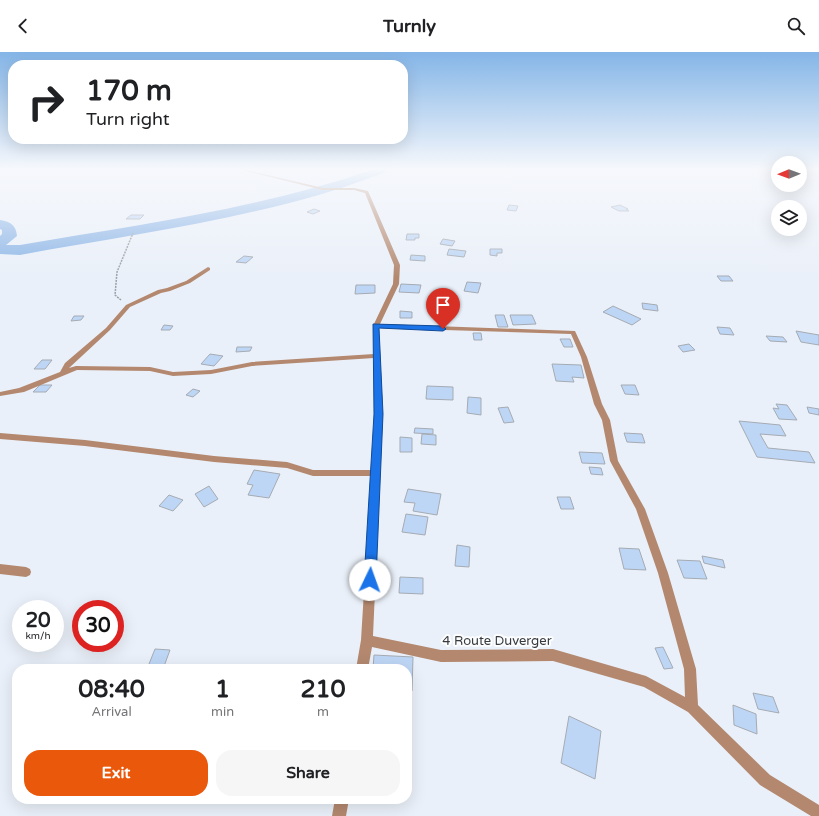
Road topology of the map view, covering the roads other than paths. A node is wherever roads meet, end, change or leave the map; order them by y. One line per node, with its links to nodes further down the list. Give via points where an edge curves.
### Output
1 (373, 206): 3 (street, via 397,265 396,284)
2 (208, 269): 5 (street, via 188,282 160,291 128,306 108,329 67,365)
3 (376, 326): 4 (street); 13 (street, via 573,332 606,420 614,461 640,509 663,573 690,669)
4 (376, 356): 5 (street, via 252,364 211,372 173,374 150,369 109,367 76,368); 8 (street, via 379,414)
5 (63, 373): 6 (street, via 21,390)
6 (0, 394)
7 (0, 436): 8 (street, via 287,465 313,473)
8 (376, 473): 11 (street)
9 (0, 569): 10 (street)
10 (26, 572)
11 (366, 640): 12 (street); 13 (street, 4 Route Duverger, via 441,656 553,655 646,682)
12 (363, 664)
13 (692, 708): 15 (street, 4 Route Duverger, via 765,780)
14 (341, 804): 16 (street)
15 (819, 813)
16 (340, 816)

